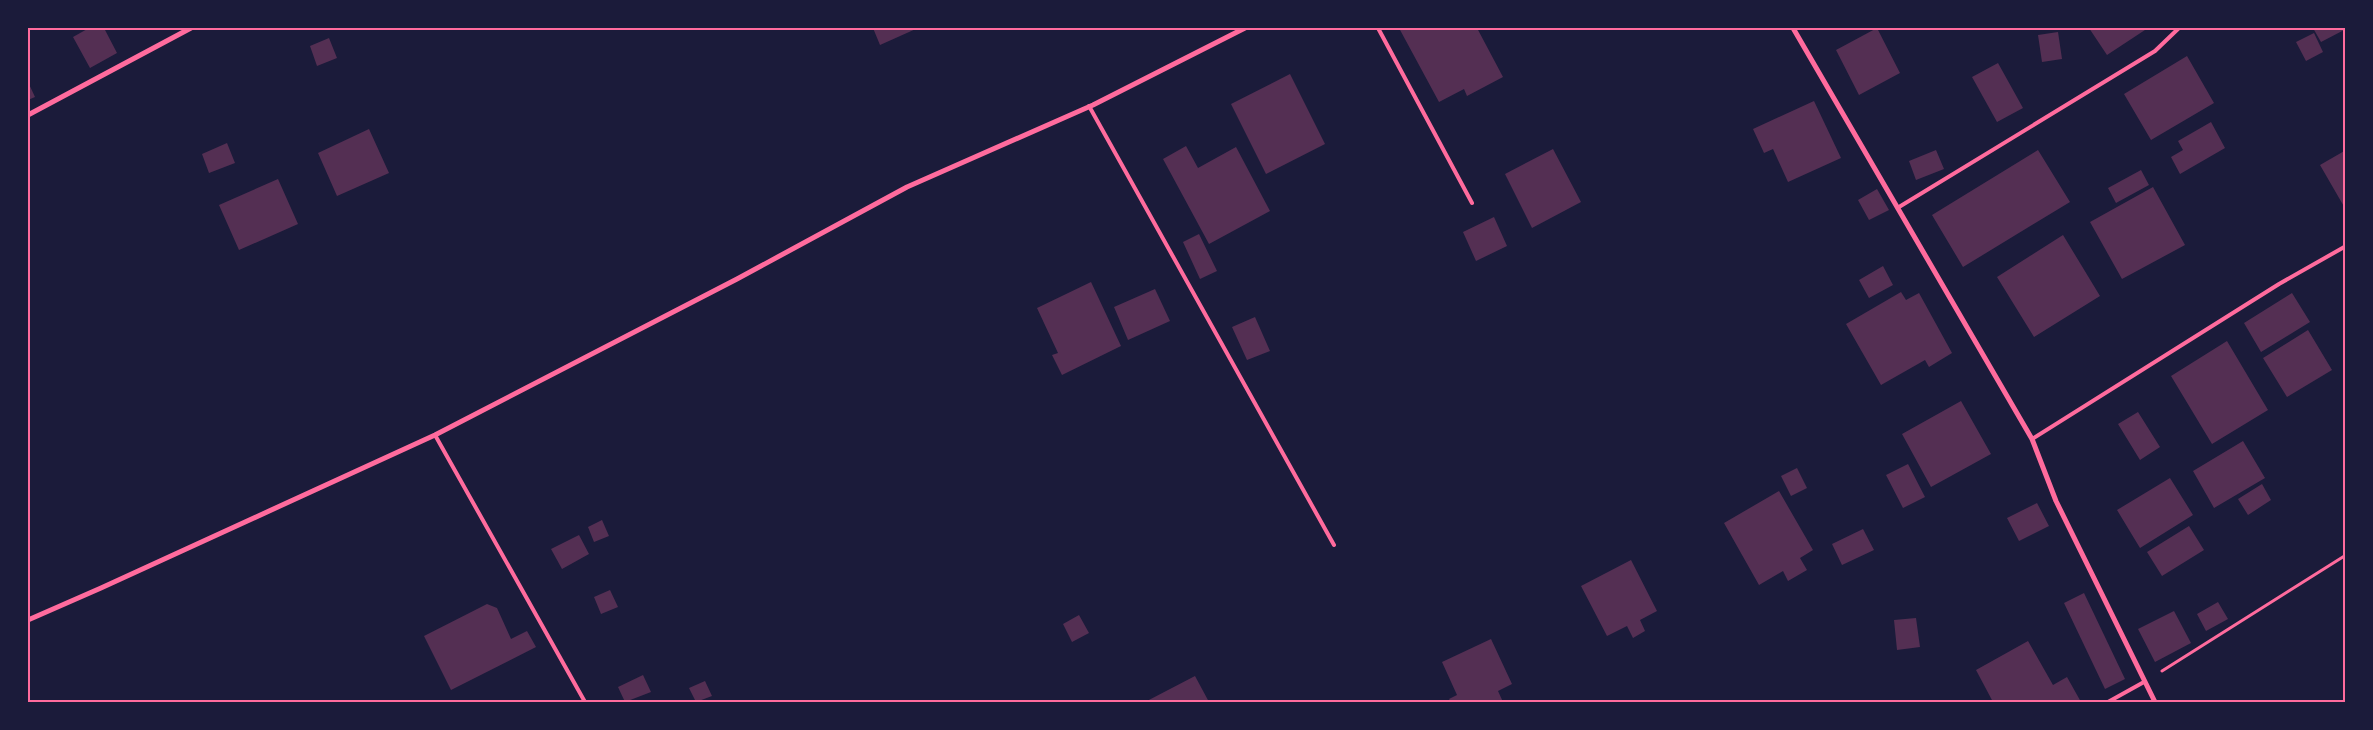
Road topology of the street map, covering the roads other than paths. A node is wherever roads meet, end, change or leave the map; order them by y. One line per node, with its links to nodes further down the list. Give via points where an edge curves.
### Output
1 (191, 28): 7 (street)
2 (1245, 28): 6 (street)
3 (1378, 28): 8 (lane)
4 (1793, 28): 9 (street)
5 (2179, 28): 9 (lane, via 2155,51)
6 (1089, 106): 11 (street, via 907,187 728,284); 13 (lane)
7 (28, 115)
8 (1472, 203)
9 (1899, 207): 12 (street)
10 (2346, 246): 12 (lane, via 2279,284)
11 (435, 435): 14 (street); 16 (lane)
12 (2032, 439): 15 (street, via 2056,500)
13 (1334, 545)
14 (28, 620)
15 (2144, 682): 17 (lane); 18 (street)
16 (586, 702)
17 (2108, 702)
18 (2155, 702)

